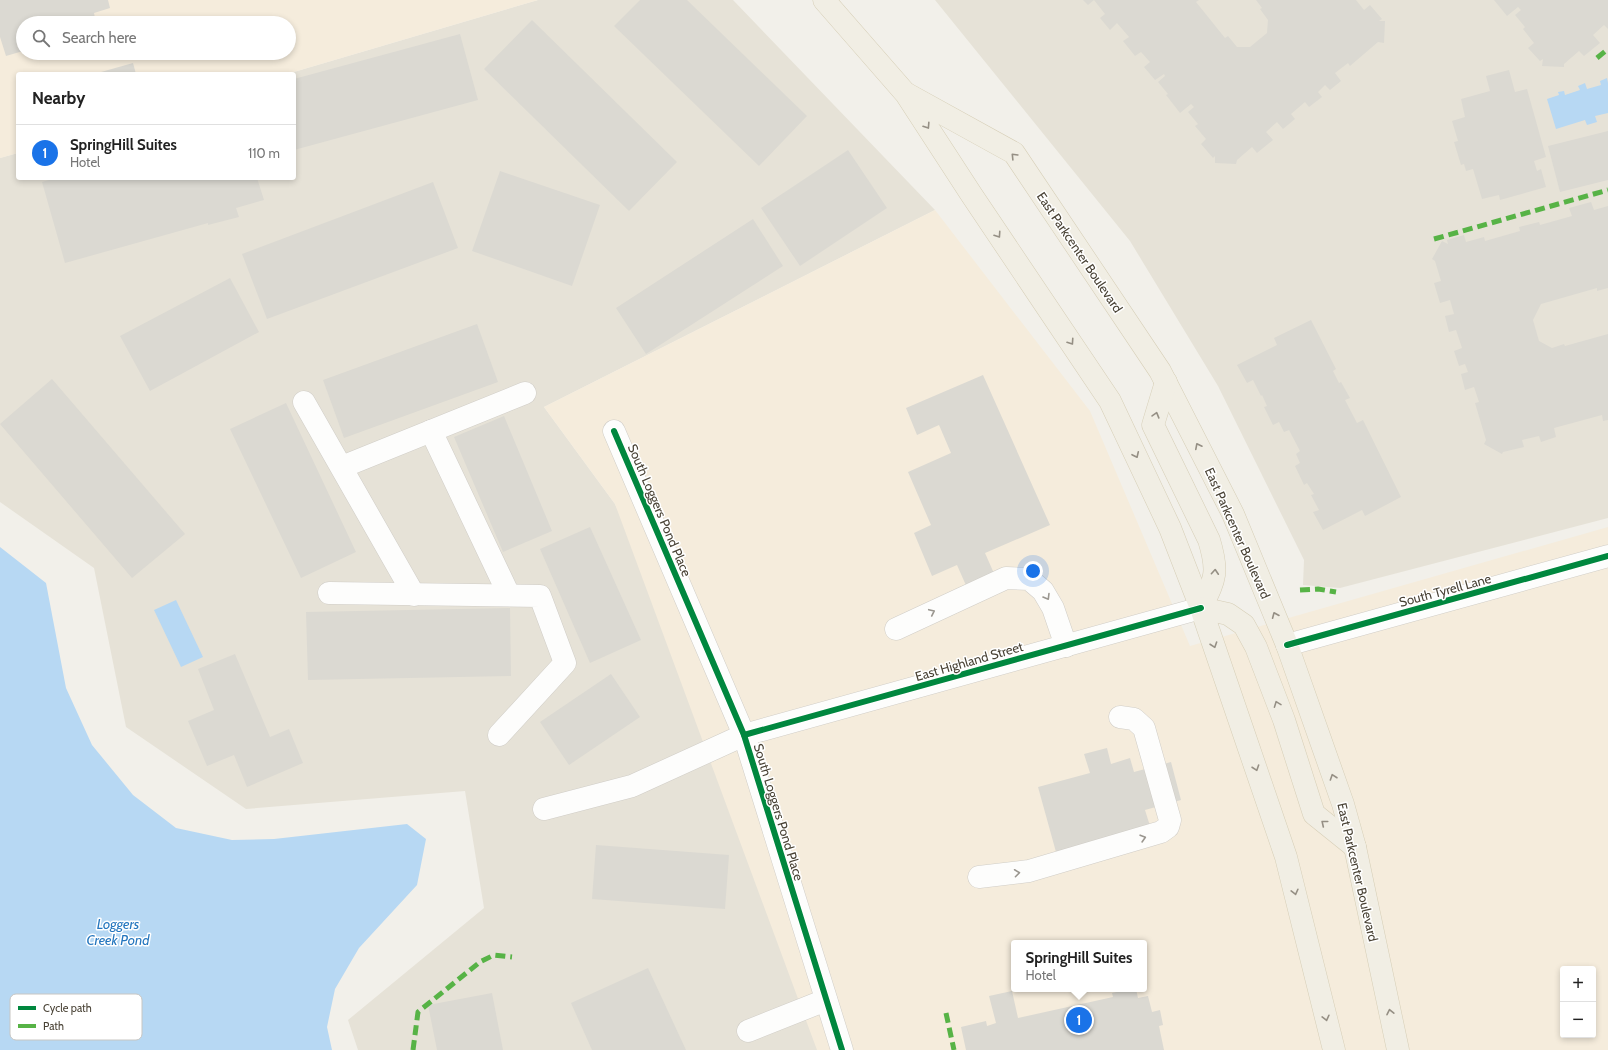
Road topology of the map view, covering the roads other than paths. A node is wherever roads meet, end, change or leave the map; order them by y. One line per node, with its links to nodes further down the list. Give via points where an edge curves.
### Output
1 (824, 0): 2 (main road, East Parkcenter Boulevard)
2 (906, 94): 3 (main road, East Parkcenter Boulevard, one-way to 2, via 1014,153); 13 (main road, East Parkcenter Boulevard, one-way to 13, via 1110,401 1170,528)
3 (1166, 382): 13 (main road, one-way to 3, via 1214,580 1215,560 1209,540 1153,425); 15 (main road, East Parkcenter Boulevard, one-way to 3, via 1233,514)
4 (525, 393): 6 (street)
5 (304, 402): 8 (street)
6 (431, 431): 8 (street); 12 (street)
7 (614, 431): 19 (street, South Loggers Pond Place)
8 (342, 467): 11 (street)
9 (1608, 556): 15 (street, South Tyrell Lane)
10 (329, 593): 11 (street)
11 (414, 595): 12 (street)
12 (509, 595): 18 (street, via 540,596 566,663)
13 (1201, 608): 16 (street, East Highland Street); 21 (main road, one-way to 13, via 1314,814 1284,720 1256,647 1244,625 1228,614); 26 (main road, East Parkcenter Boulevard, one-way to 26, via 1286,857)
14 (896, 628): 16 (street, one-way to 16, via 1006,578 1029,579 1043,591 1053,608)
15 (1287, 645): 21 (main road, East Parkcenter Boulevard, one-way to 15, via 1343,804)
16 (1066, 646): 19 (street, East Highland Street)
17 (1120, 717): 22 (street, one-way to 17, via 1029,871 1161,832 1168,827 1170,820 1144,728 1134,719)
18 (499, 735)
19 (744, 735): 20 (street, East Highland Street, via 632,786); 23 (street, South Loggers Pond Place)
20 (544, 809)
21 (1355, 847): 27 (main road, East Parkcenter Boulevard, one-way to 21)
22 (979, 877)
23 (826, 1000): 24 (street); 25 (street, South Loggers Pond Place)
24 (748, 1031)
25 (842, 1050)
26 (1334, 1050)
27 (1398, 1050)

